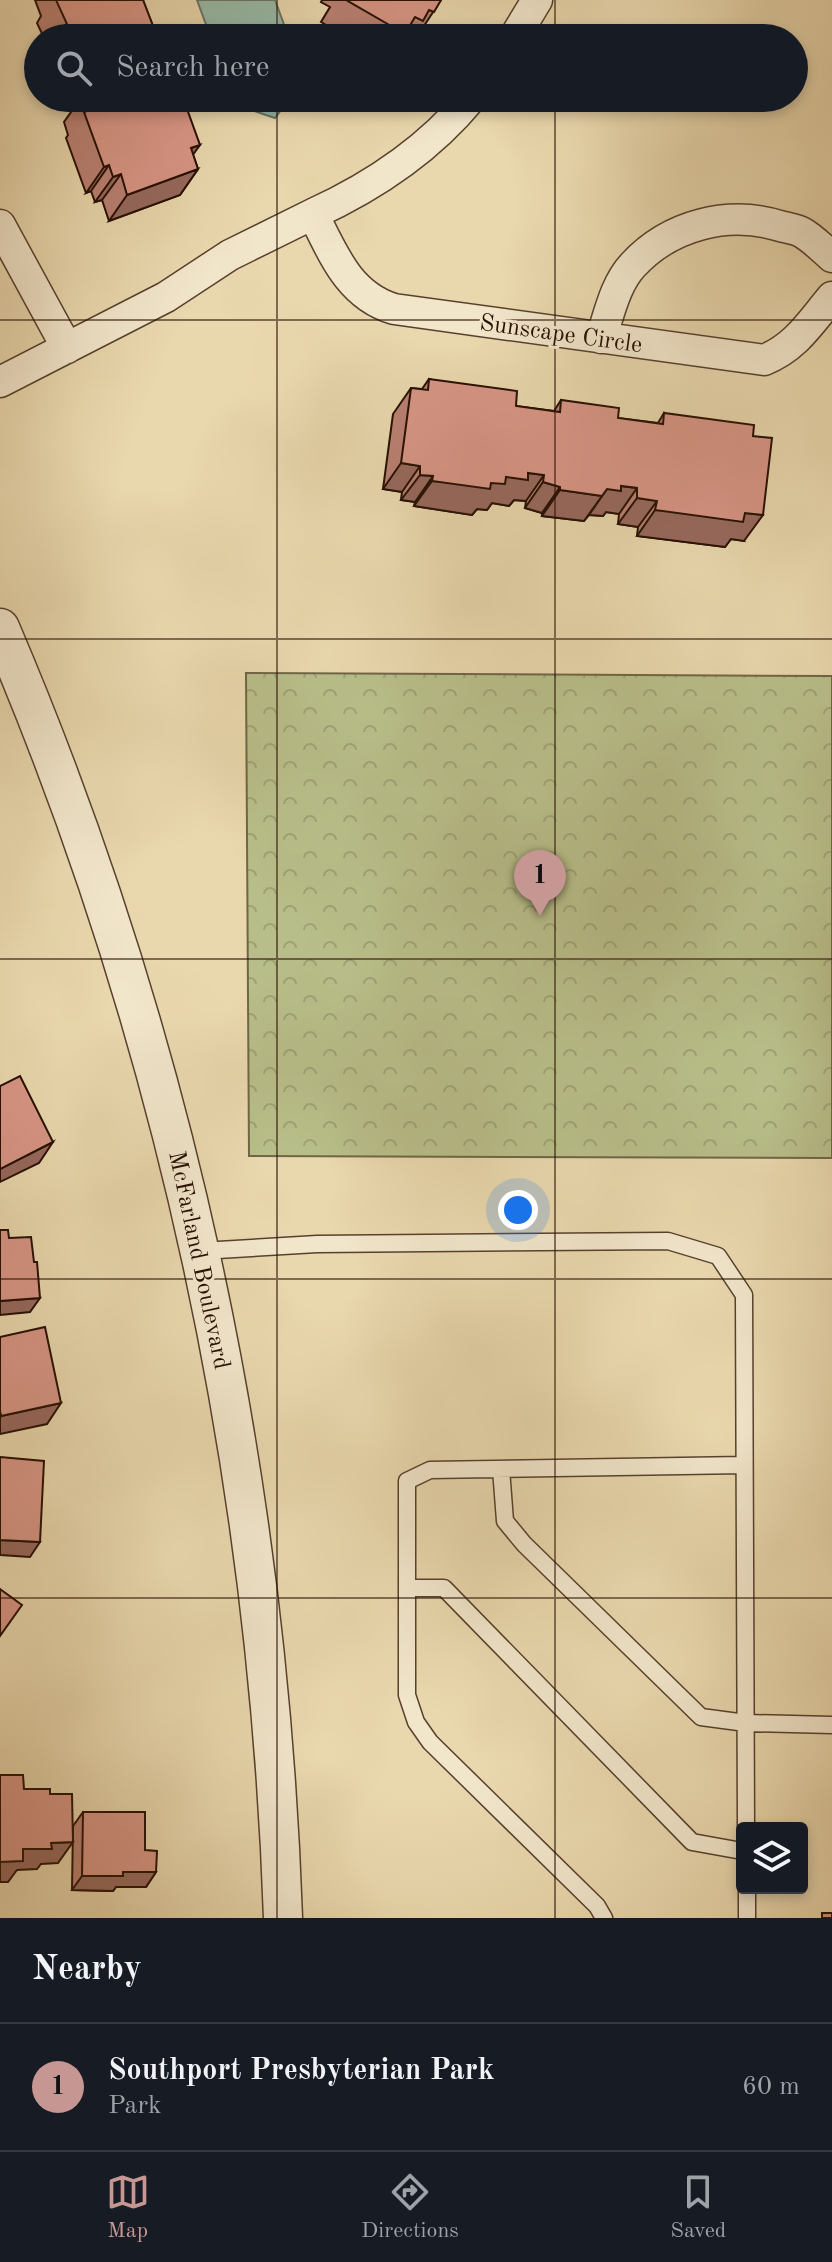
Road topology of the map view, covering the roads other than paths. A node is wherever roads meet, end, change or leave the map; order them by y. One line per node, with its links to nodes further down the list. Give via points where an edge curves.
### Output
1 (537, 0): 2 (street)
2 (522, 24)
3 (458, 112): 4 (street, via 406,160)
4 (313, 214): 8 (street, Sunscape Circle, via 351,284 385,306); 9 (street)
5 (0, 225): 9 (street)
6 (832, 257): 8 (street, via 803,233 760,220 690,227 631,267)
7 (832, 297): 8 (street, Sunscape Circle, via 791,346 764,360)
8 (601, 338)
9 (67, 348): 10 (street)
10 (0, 382)
11 (0, 628): 12 (street, McFarland Boulevard, via 61,779 125,966)
12 (201, 1251): 13 (lane, via 317,1244 668,1241 718,1256 744,1295); 21 (street, McFarland Boulevard, via 255,1560 274,1750)
13 (744, 1465): 14 (lane); 16 (lane)
14 (501, 1469): 15 (lane, via 430,1470 407,1481); 16 (lane, via 505,1521 524,1544 701,1717)
15 (407, 1588): 19 (lane, via 444,1588 692,1842); 22 (lane, via 407,1695 416,1722)
16 (746, 1723): 17 (lane); 18 (lane)
17 (832, 1725)
18 (746, 1822)
19 (736, 1850)
20 (747, 1894): 23 (lane)
21 (283, 1918)
22 (604, 1918)
23 (747, 1918)

